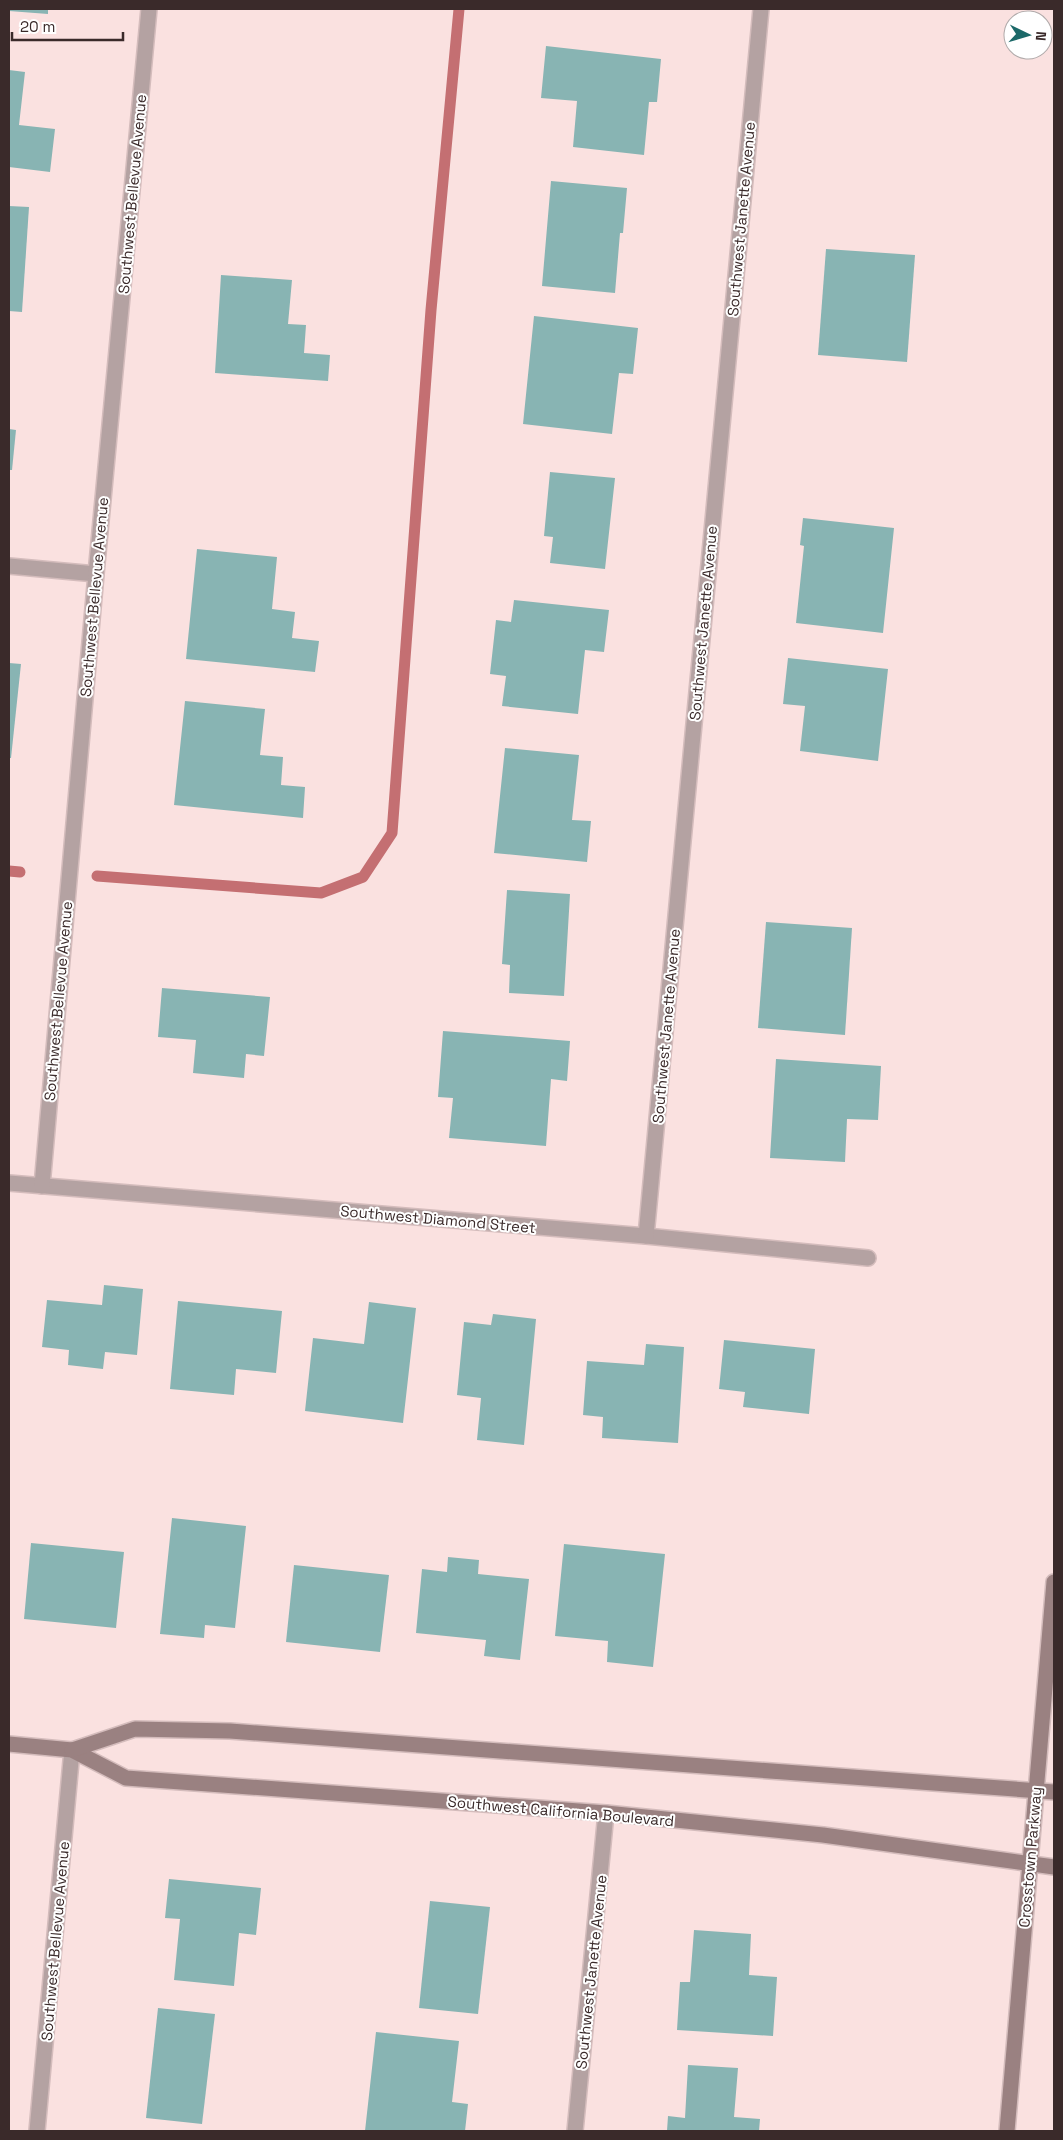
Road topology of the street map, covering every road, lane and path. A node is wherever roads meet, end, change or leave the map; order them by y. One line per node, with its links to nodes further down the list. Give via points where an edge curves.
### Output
1 (149, 9): 4 (street, Southwest Bellevue Avenue)
2 (760, 9): 7 (street, Southwest Janette Avenue)
3 (9, 566): 4 (street)
4 (96, 574): 6 (street, Southwest Bellevue Avenue)
5 (9, 1183): 6 (street, Southwest Diamond Street)
6 (42, 1186): 7 (street, Southwest Diamond Street)
7 (646, 1236): 8 (street, Southwest Diamond Street)
8 (868, 1258)
9 (1054, 1582): 12 (street, Crosstown Parkway)
10 (9, 1744): 11 (street, Southwest California Boulevard)
11 (72, 1750): 12 (street, Southwest California Boulevard, via 135,1729 230,1731); 14 (street, Southwest California Boulevard, via 126,1778); 17 (street, Southwest Bellevue Avenue)
12 (1035, 1790): 13 (street, Southwest California Boulevard); 15 (street, Crosstown Parkway)
13 (1054, 1792)
14 (606, 1813): 15 (street, Southwest California Boulevard, via 823,1835); 18 (street, Southwest Janette Avenue)
15 (1030, 1863): 16 (street, Southwest California Boulevard); 19 (street, Crosstown Parkway)
16 (1054, 1867)
17 (37, 2131)
18 (576, 2131)
19 (1006, 2131)

